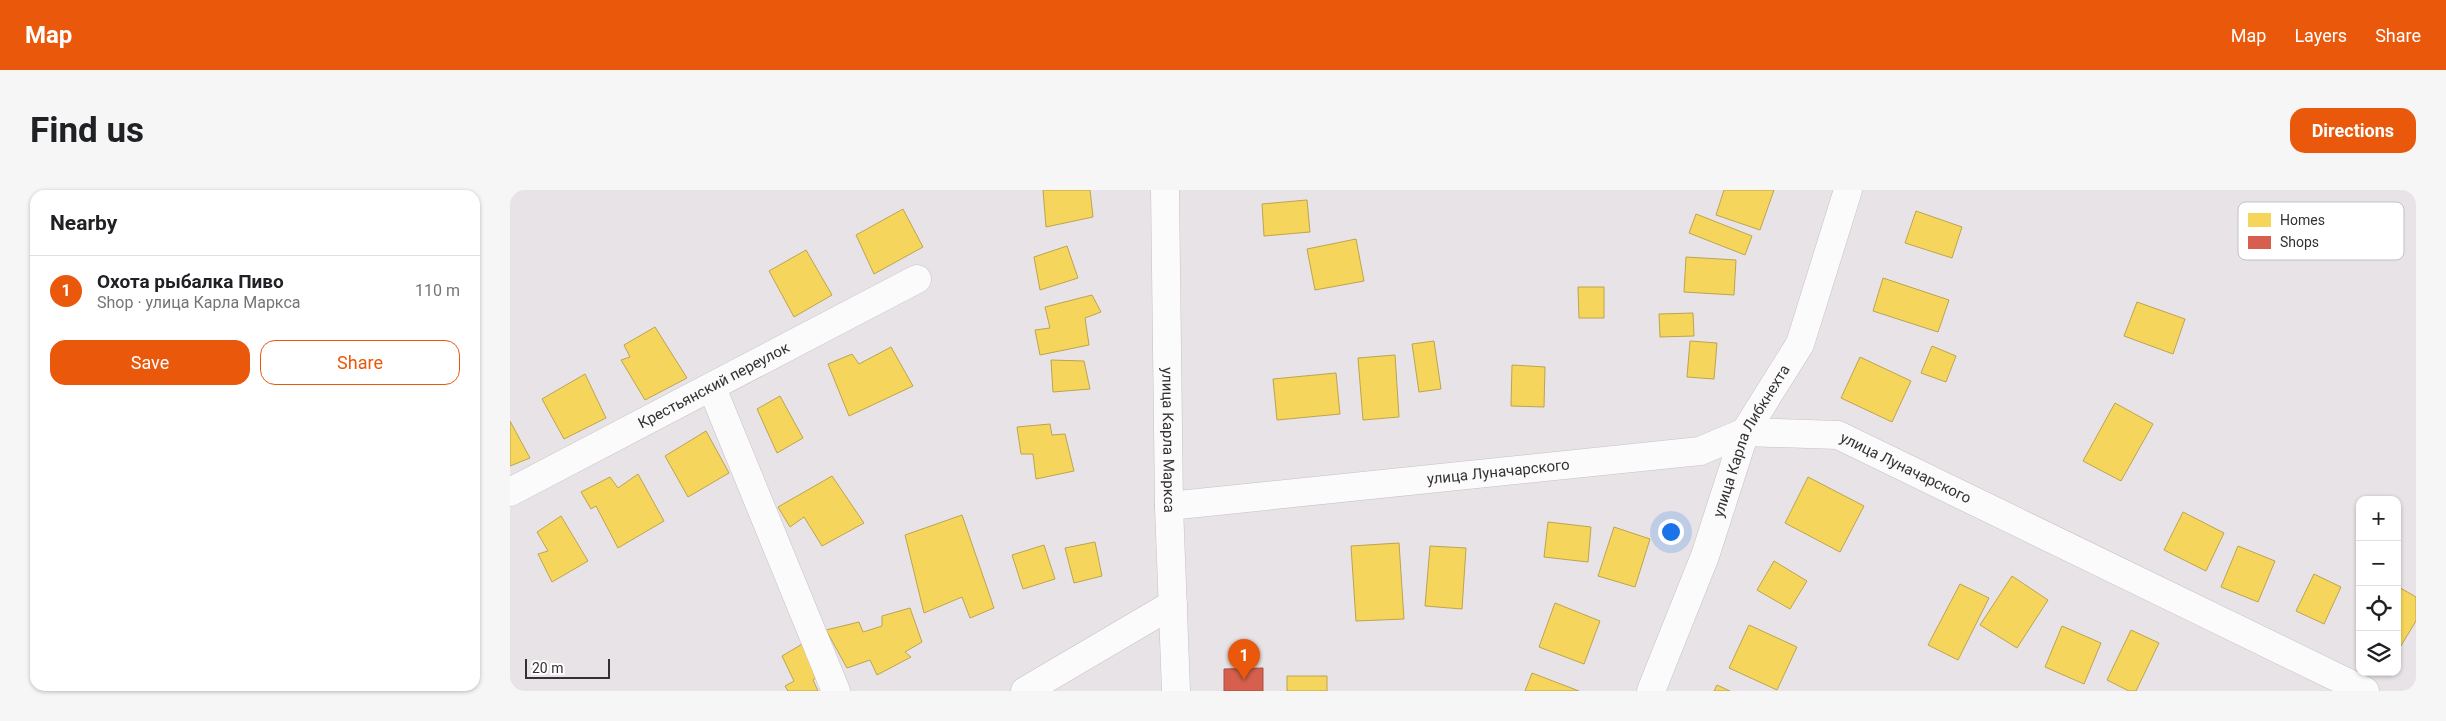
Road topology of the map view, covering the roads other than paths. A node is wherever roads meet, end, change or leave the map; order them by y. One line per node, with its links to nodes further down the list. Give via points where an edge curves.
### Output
1 (1165, 190): 7 (street, улица Карла Маркса)
2 (1848, 190): 5 (street, улица Карла Либкнехта, via 1800,344)
3 (917, 279): 4 (street, Крестьянский переулок)
4 (712, 388): 6 (street, Крестьянский переулок); 9 (street)
5 (1745, 432): 7 (street, улица Луначарского, via 1700,452); 12 (street, улица Карла Либкнехта, via 1705,556); 13 (street, улица Луначарского, via 1838,435)
6 (510, 492)
7 (1170, 506): 8 (street, улица Карла Маркса)
8 (1173, 604): 10 (street); 11 (street, улица Карла Маркса)
9 (836, 691)
10 (1025, 691)
11 (1176, 691)
12 (1651, 691)
13 (2365, 691)

